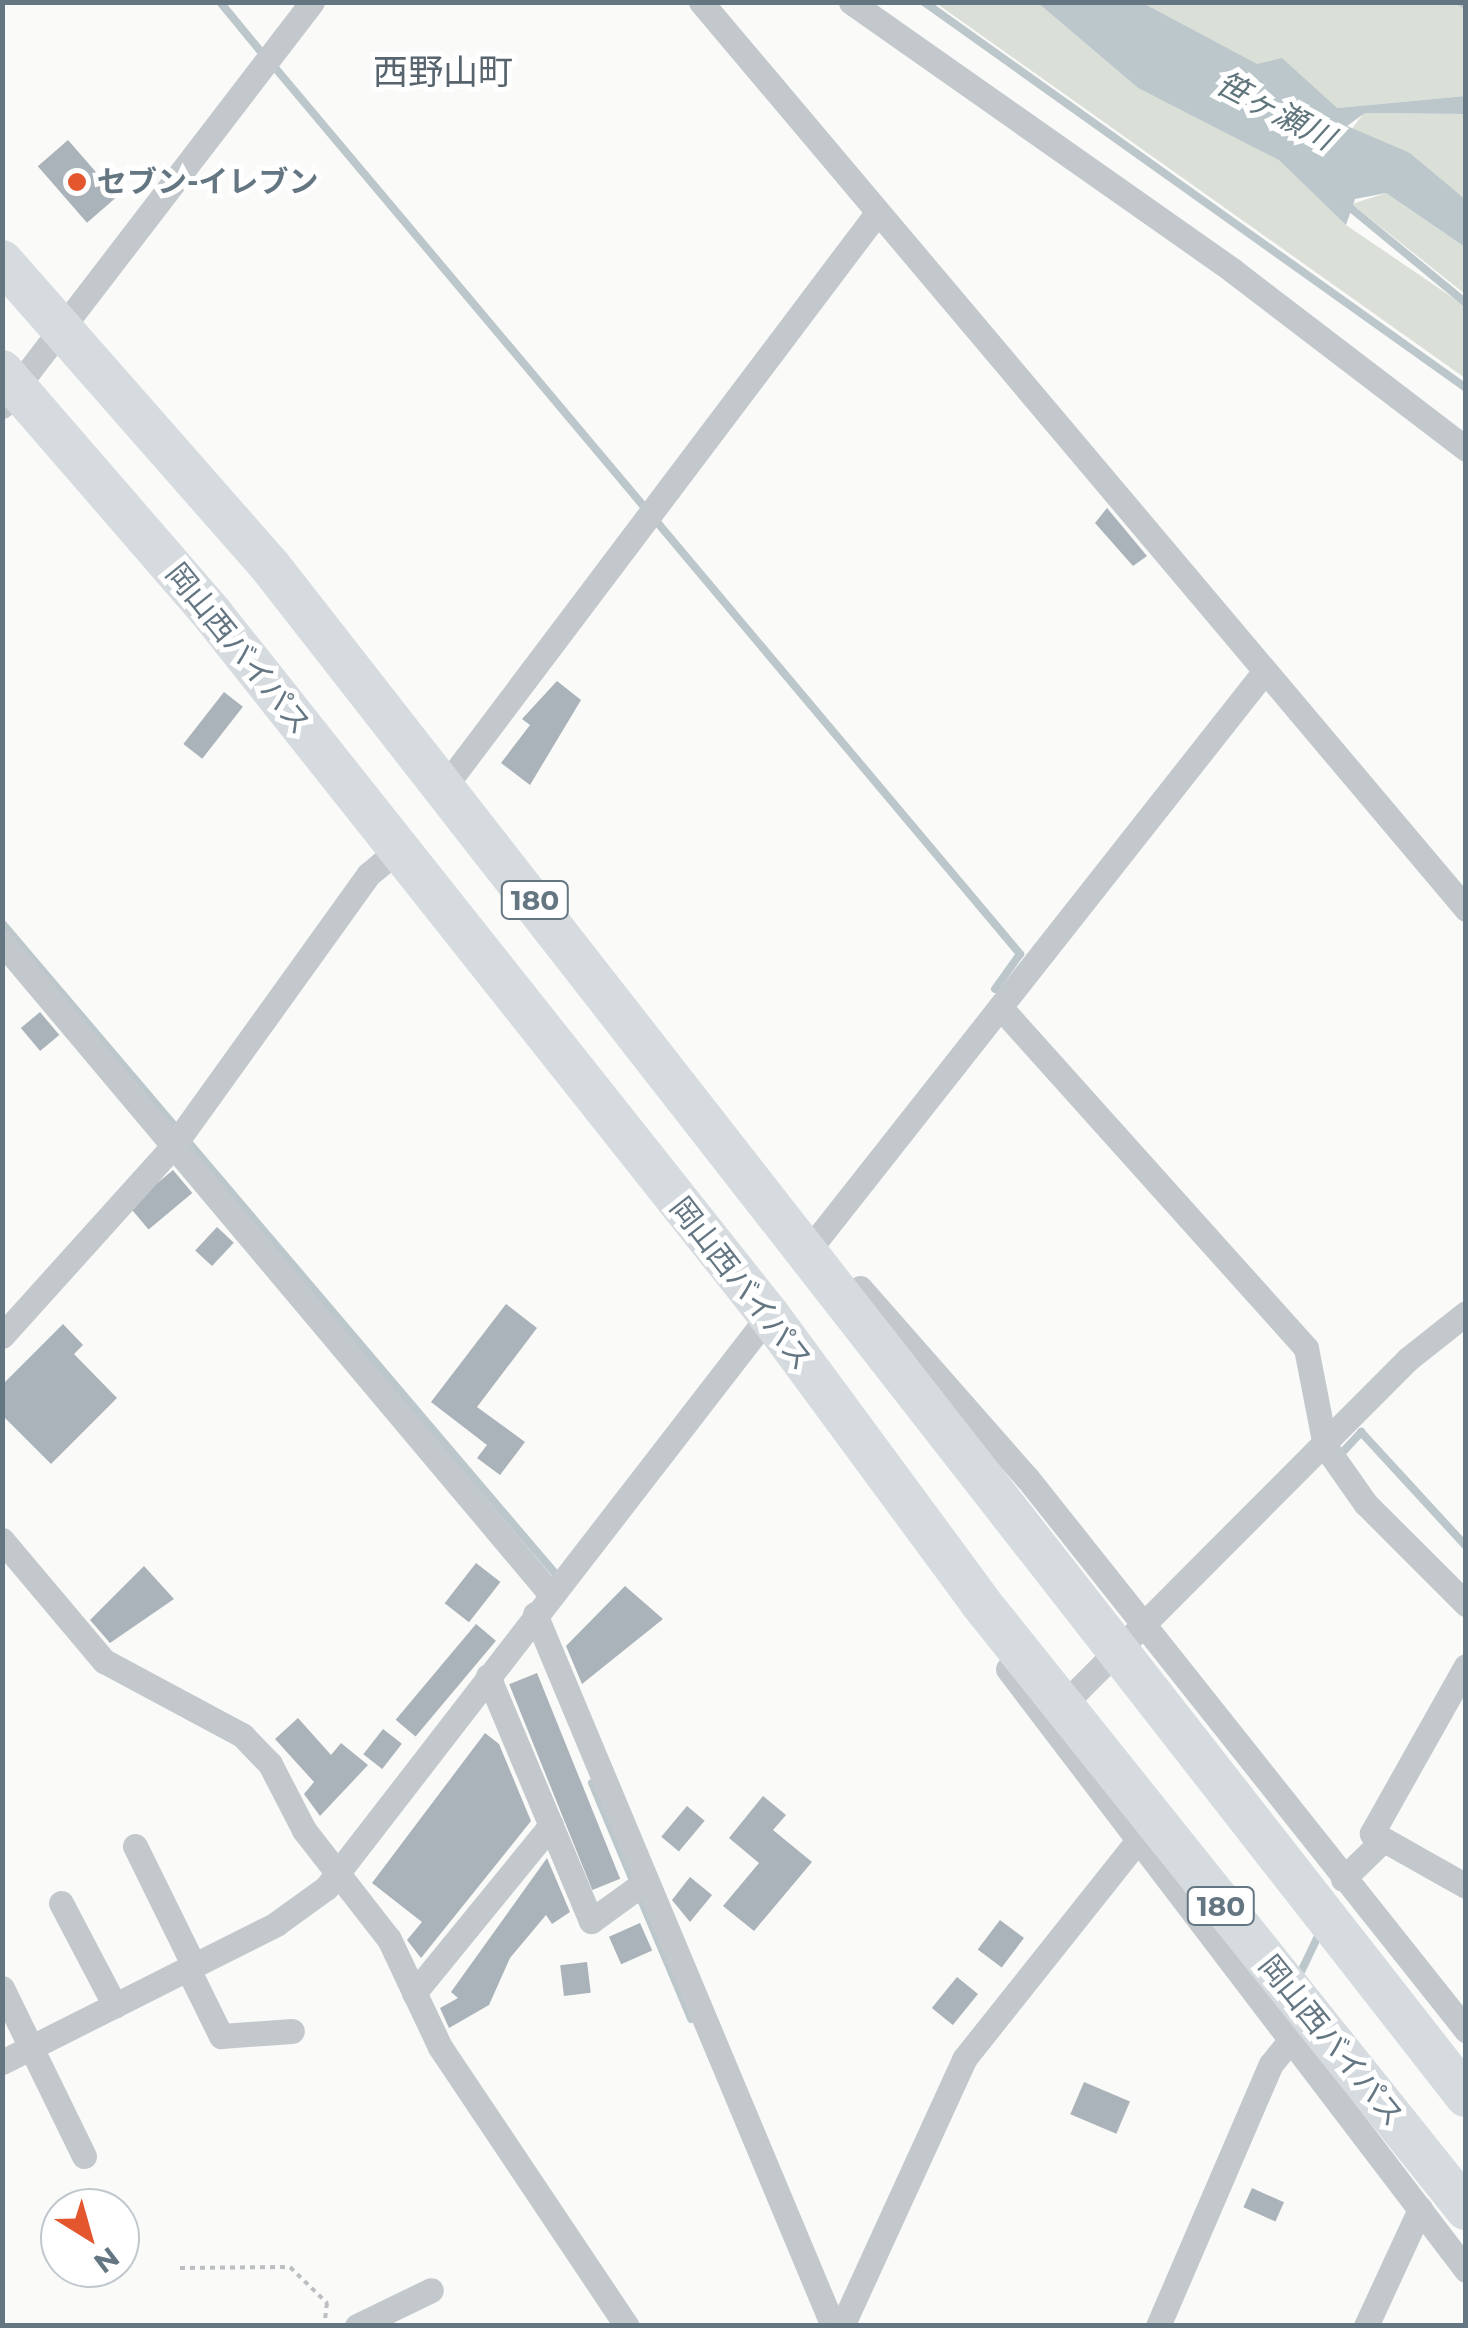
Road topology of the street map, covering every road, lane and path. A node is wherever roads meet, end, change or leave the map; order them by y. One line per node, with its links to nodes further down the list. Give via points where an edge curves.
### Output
1 (312, 2): 6 (street)
2 (701, 2): 4 (street)
3 (850, 2): 8 (street, via 1232,270)
4 (876, 213): 9 (street); 10 (street)
5 (2, 261): 6 (highway, 180)
6 (65, 328): 7 (street); 10 (highway, 180)
7 (8, 388): 11 (highway, 岡山西バイパス / 180)
8 (1466, 449)
9 (1264, 672): 12 (street); 14 (street)
10 (445, 786): 16 (highway, 180)
11 (398, 850): 15 (street, via 369,874); 17 (highway, 岡山西バイパス / 180)
12 (1466, 909)
13 (2, 942): 15 (street)
14 (1000, 1007): 18 (street); 22 (street, via 1306,1348)
15 (179, 1138): 21 (street); 24 (street)
16 (757, 1180): 18 (street); 49 (highway, 180)
17 (668, 1192): 20 (street); 52 (highway, 岡山西バイパス / 180, via 980,1602)
18 (818, 1238): 27 (street)
19 (1466, 1313): 22 (street)
20 (759, 1328): 24 (street); 30 (street)
21 (2, 1336)
22 (1325, 1446): 25 (street, via 1365,1503); 27 (street)
23 (2, 1540): 35 (street, via 104,1661 242,1735 270,1764)
24 (556, 1582): 26 (street)
25 (1466, 1604)
26 (535, 1614): 29 (street); 38 (street)
27 (1144, 1626): 30 (street); 36 (street)
28 (1466, 1666): 33 (street, via 1372,1833)
29 (488, 1676): 31 (street); 35 (street)
30 (1048, 1722): 32 (street)
31 (550, 1825): 38 (street, via 590,1921); 42 (street)
32 (1138, 1839): 46 (street); 60 (street, via 971,2047)
33 (1379, 1844): 36 (street); 37 (street)
34 (135, 1846): 40 (street)
35 (336, 1877): 40 (street, via 276,1924); 42 (street, via 389,1939)
36 (1344, 1879): 44 (street)
37 (1466, 1886)
38 (637, 1888): 59 (street)
39 (61, 1904): 43 (street)
40 (191, 1968): 43 (street); 45 (street, via 221,2036)
41 (2, 1988): 47 (street)
42 (414, 1993): 58 (street, via 440,2047)
43 (115, 2006): 47 (street)
44 (1466, 2030)
45 (292, 2032)
46 (1291, 2039): 51 (street); 61 (street, via 1270,2064)
47 (31, 2048): 48 (street); 50 (street)
48 (2, 2062)
49 (1466, 2096)
50 (84, 2156)
51 (1420, 2209): 54 (street); 62 (street)
52 (1466, 2209)
53 (180, 2268): 56 (path, via 290,2267 327,2302)
54 (1466, 2270)
55 (431, 2290): 57 (street)
56 (324, 2326)
57 (357, 2326)
58 (627, 2326)
59 (833, 2326)
60 (842, 2326)
61 (1158, 2326)
62 (1366, 2326)

